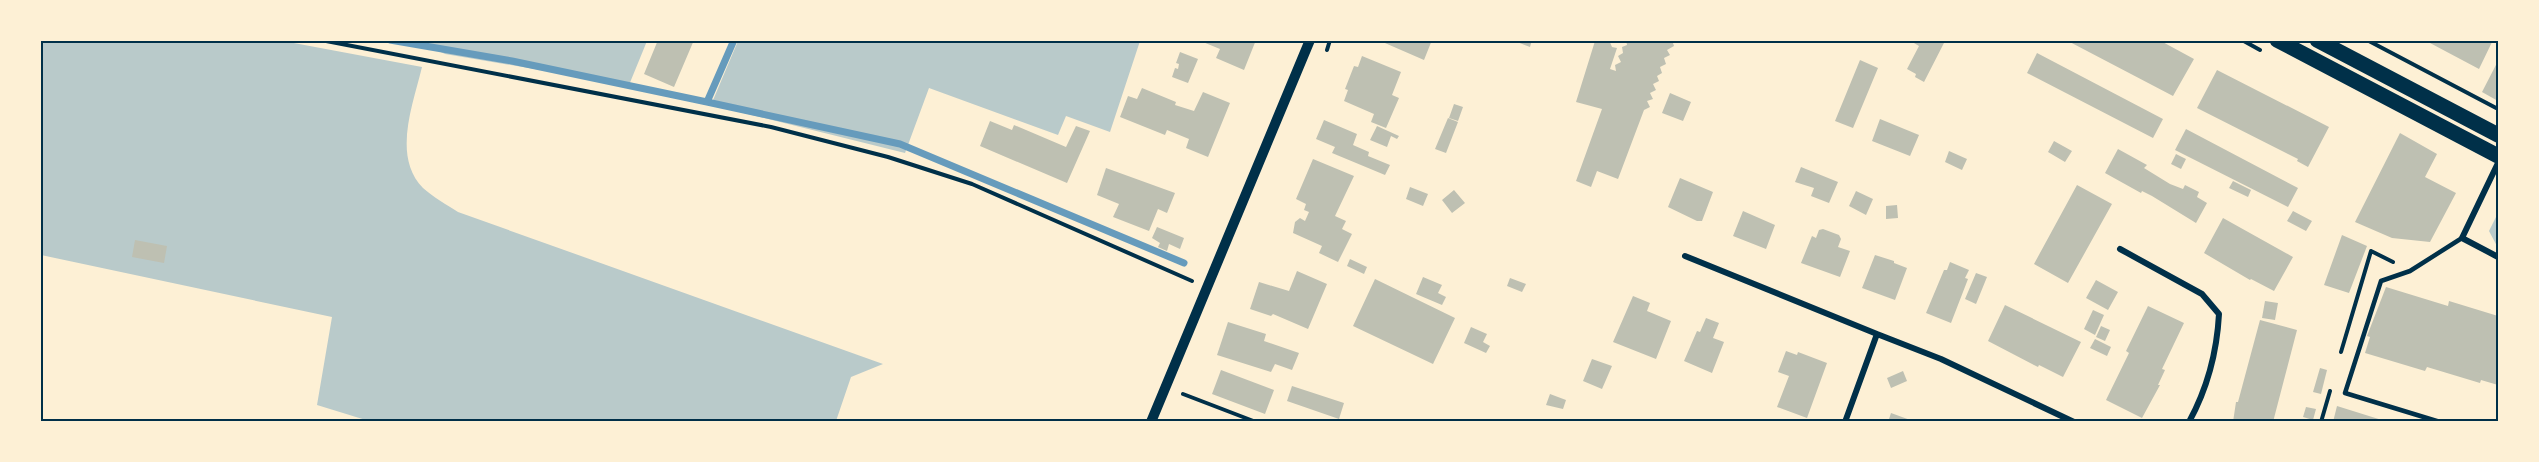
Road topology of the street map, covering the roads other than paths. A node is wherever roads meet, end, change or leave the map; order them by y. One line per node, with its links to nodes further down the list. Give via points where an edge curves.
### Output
1 (1310, 40): 12 (street)
2 (2277, 40): 5 (main road)
3 (2317, 40): 4 (main road)
4 (2499, 135)
5 (2499, 156)
6 (2499, 164): 7 (street)
7 (2462, 238): 10 (street); 16 (lane, via 2410,271 2381,281 2345,393)
8 (2120, 249): 15 (street, via 2202,294 2218,314 2210,369)
9 (1685, 256): 11 (street)
10 (2499, 257)
11 (1877, 334): 13 (street); 14 (street, via 1941,359)
12 (1151, 422)
13 (1845, 422)
14 (2074, 422)
15 (2189, 422)
16 (2440, 422)

